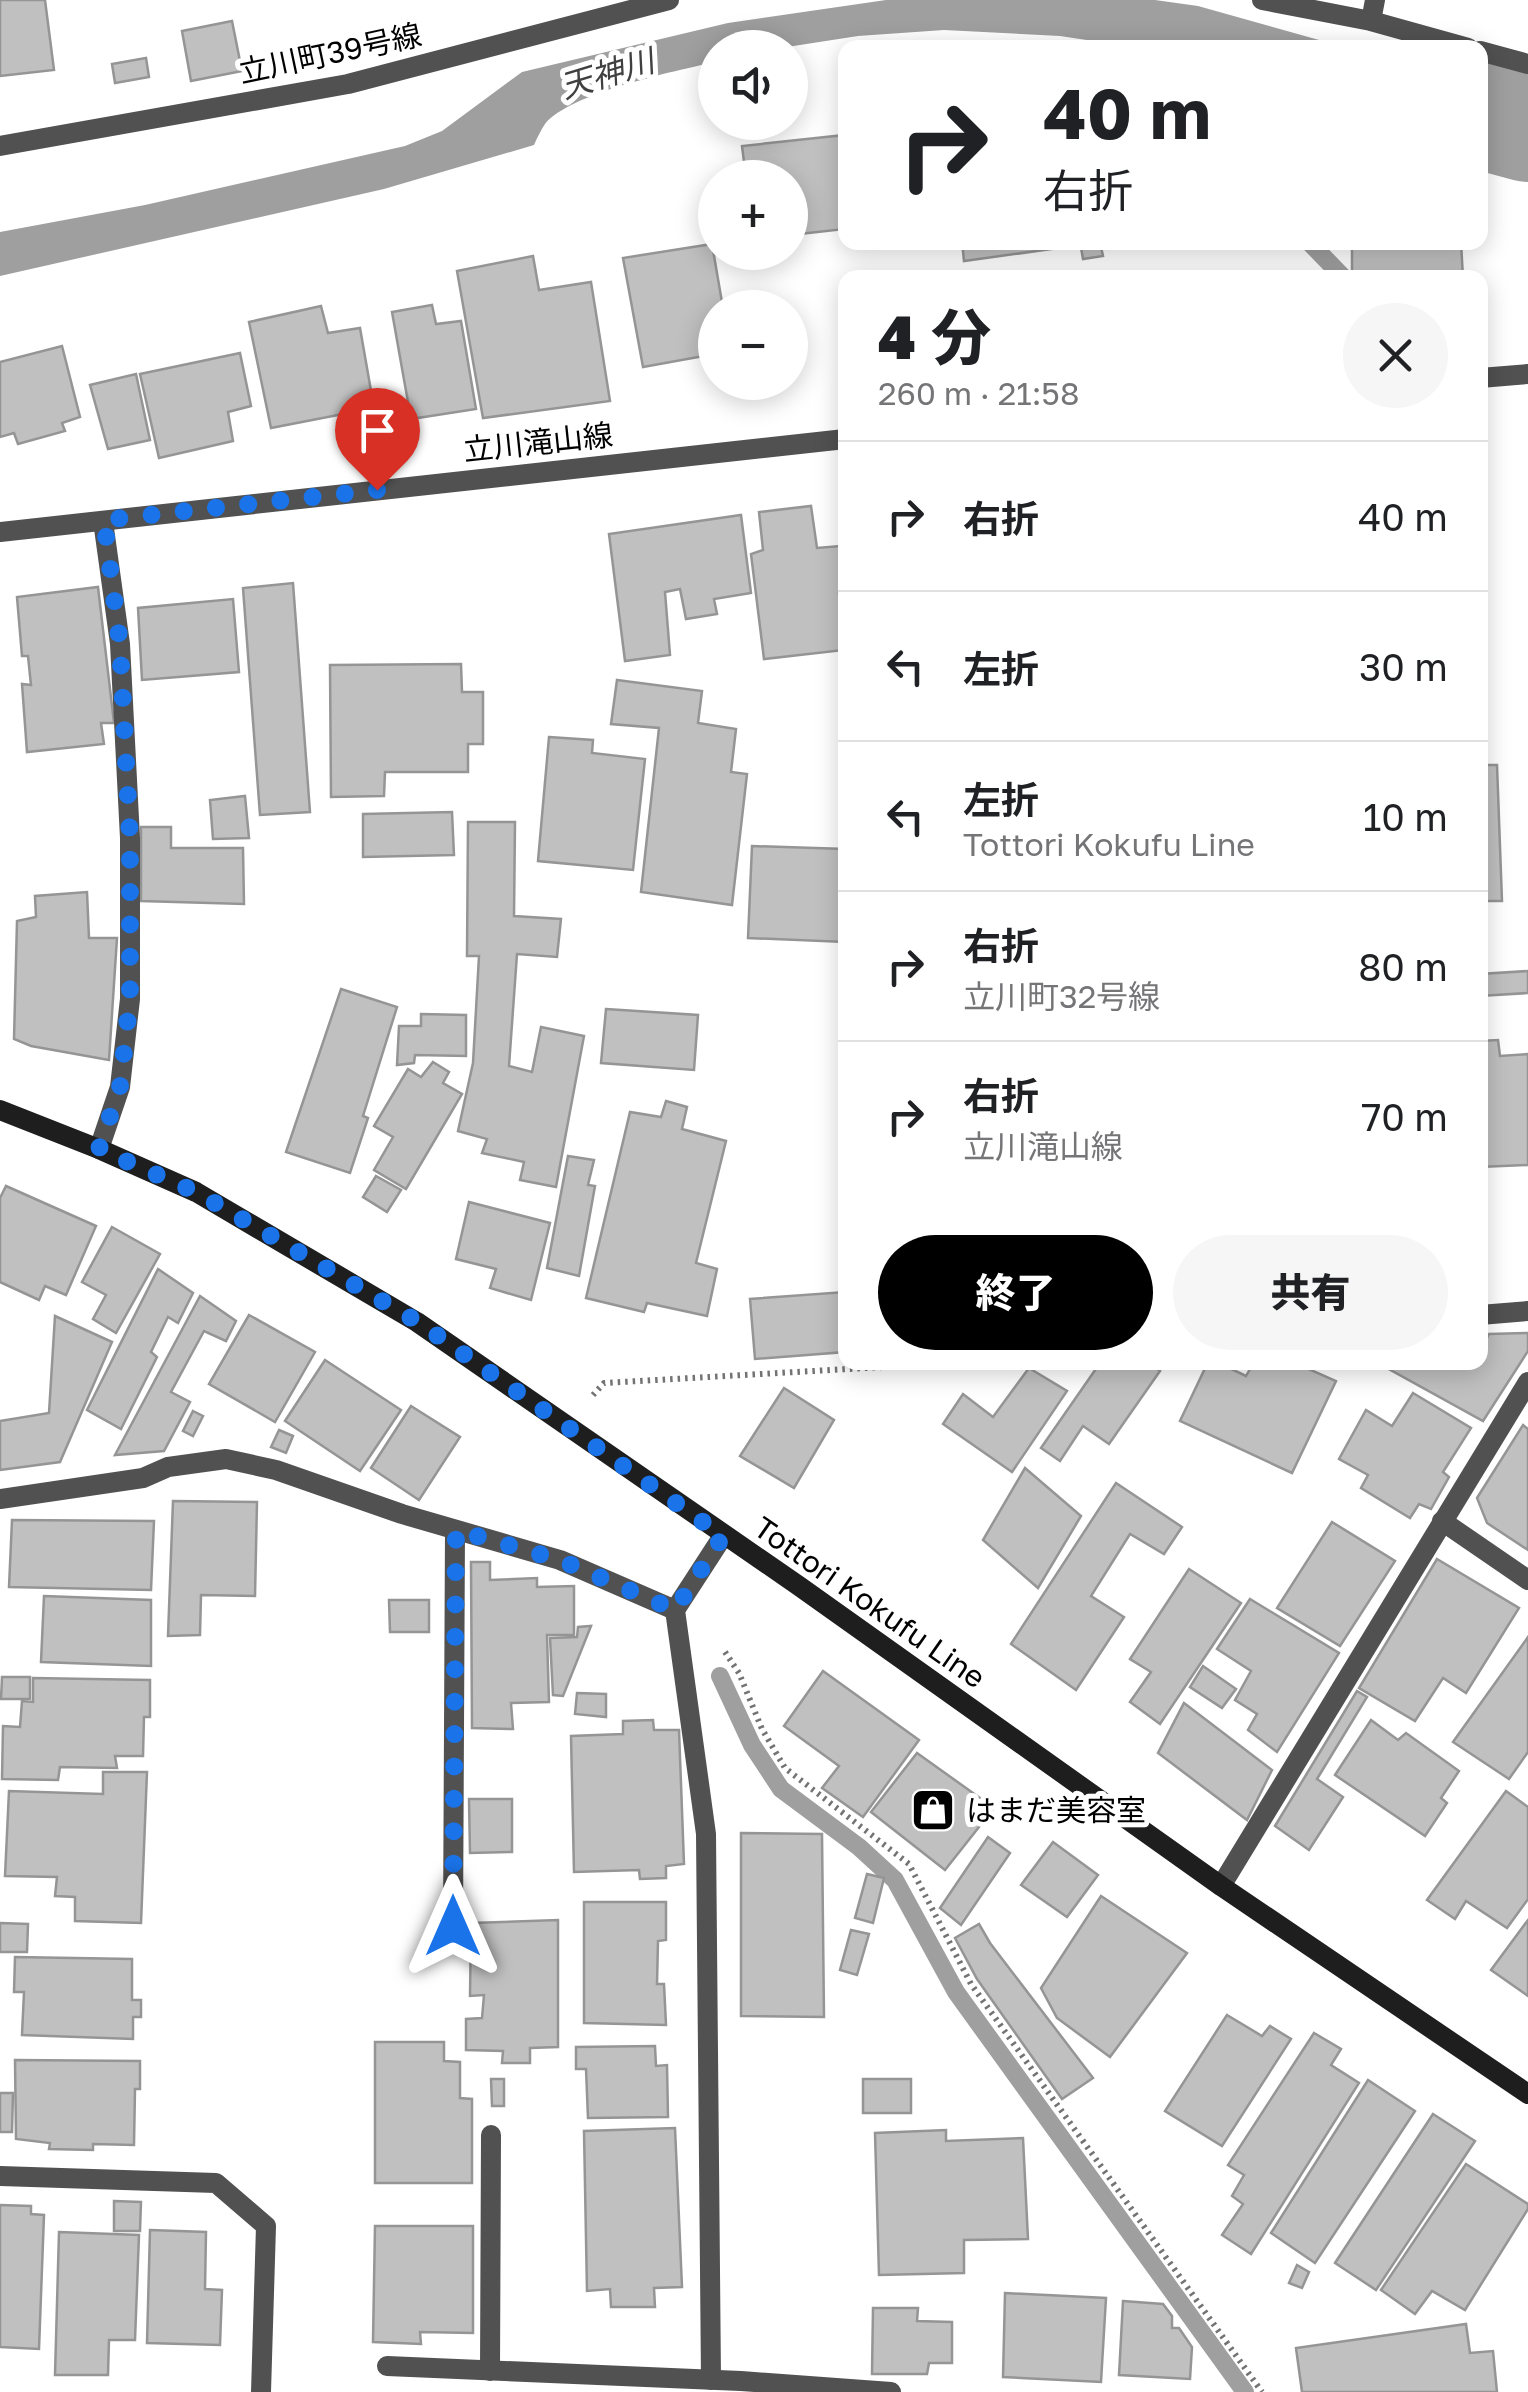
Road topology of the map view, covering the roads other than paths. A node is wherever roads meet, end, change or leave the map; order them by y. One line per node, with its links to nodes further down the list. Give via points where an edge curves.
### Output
1 (669, 0): 7 (street, 立川町39号線, via 348,84)
2 (1262, 0): 3 (street)
3 (1373, 11): 4 (street)
4 (1447, 40)
5 (1488, 53): 6 (street)
6 (1528, 64)
7 (0, 146)
8 (1528, 374): 9 (street)
9 (1488, 377)
10 (838, 440): 11 (street, 立川滝山線)
11 (104, 520): 12 (street, 立川滝山線); 14 (street, via 120,644 130,999 120,1087)
12 (0, 532)
13 (0, 1110): 14 (main road, Tottori Kokufu Line)
14 (99, 1149): 21 (main road, Tottori Kokufu Line, via 196,1192 418,1322)
15 (1528, 1311): 16 (street)
16 (1488, 1314)
17 (1528, 1382): 19 (street)
18 (0, 1499): 20 (street, via 226,1460)
19 (1442, 1522): 22 (street); 24 (street)
20 (456, 1530): 23 (street, via 560,1560); 25 (street)
21 (723, 1536): 23 (street); 24 (main road, Tottori Kokufu Line)
22 (1528, 1580)
23 (675, 1610): 31 (street, via 706,1834)
24 (1221, 1886): 26 (main road, Tottori Kokufu Line)
25 (453, 1926)
26 (1528, 2094)
27 (491, 2135): 30 (street)
28 (0, 2176): 33 (street, via 216,2183 266,2226)
29 (387, 2366): 30 (street)
30 (490, 2370): 31 (street)
31 (711, 2380): 32 (street)
32 (866, 2391): 34 (street)
33 (261, 2392)
34 (891, 2392)

